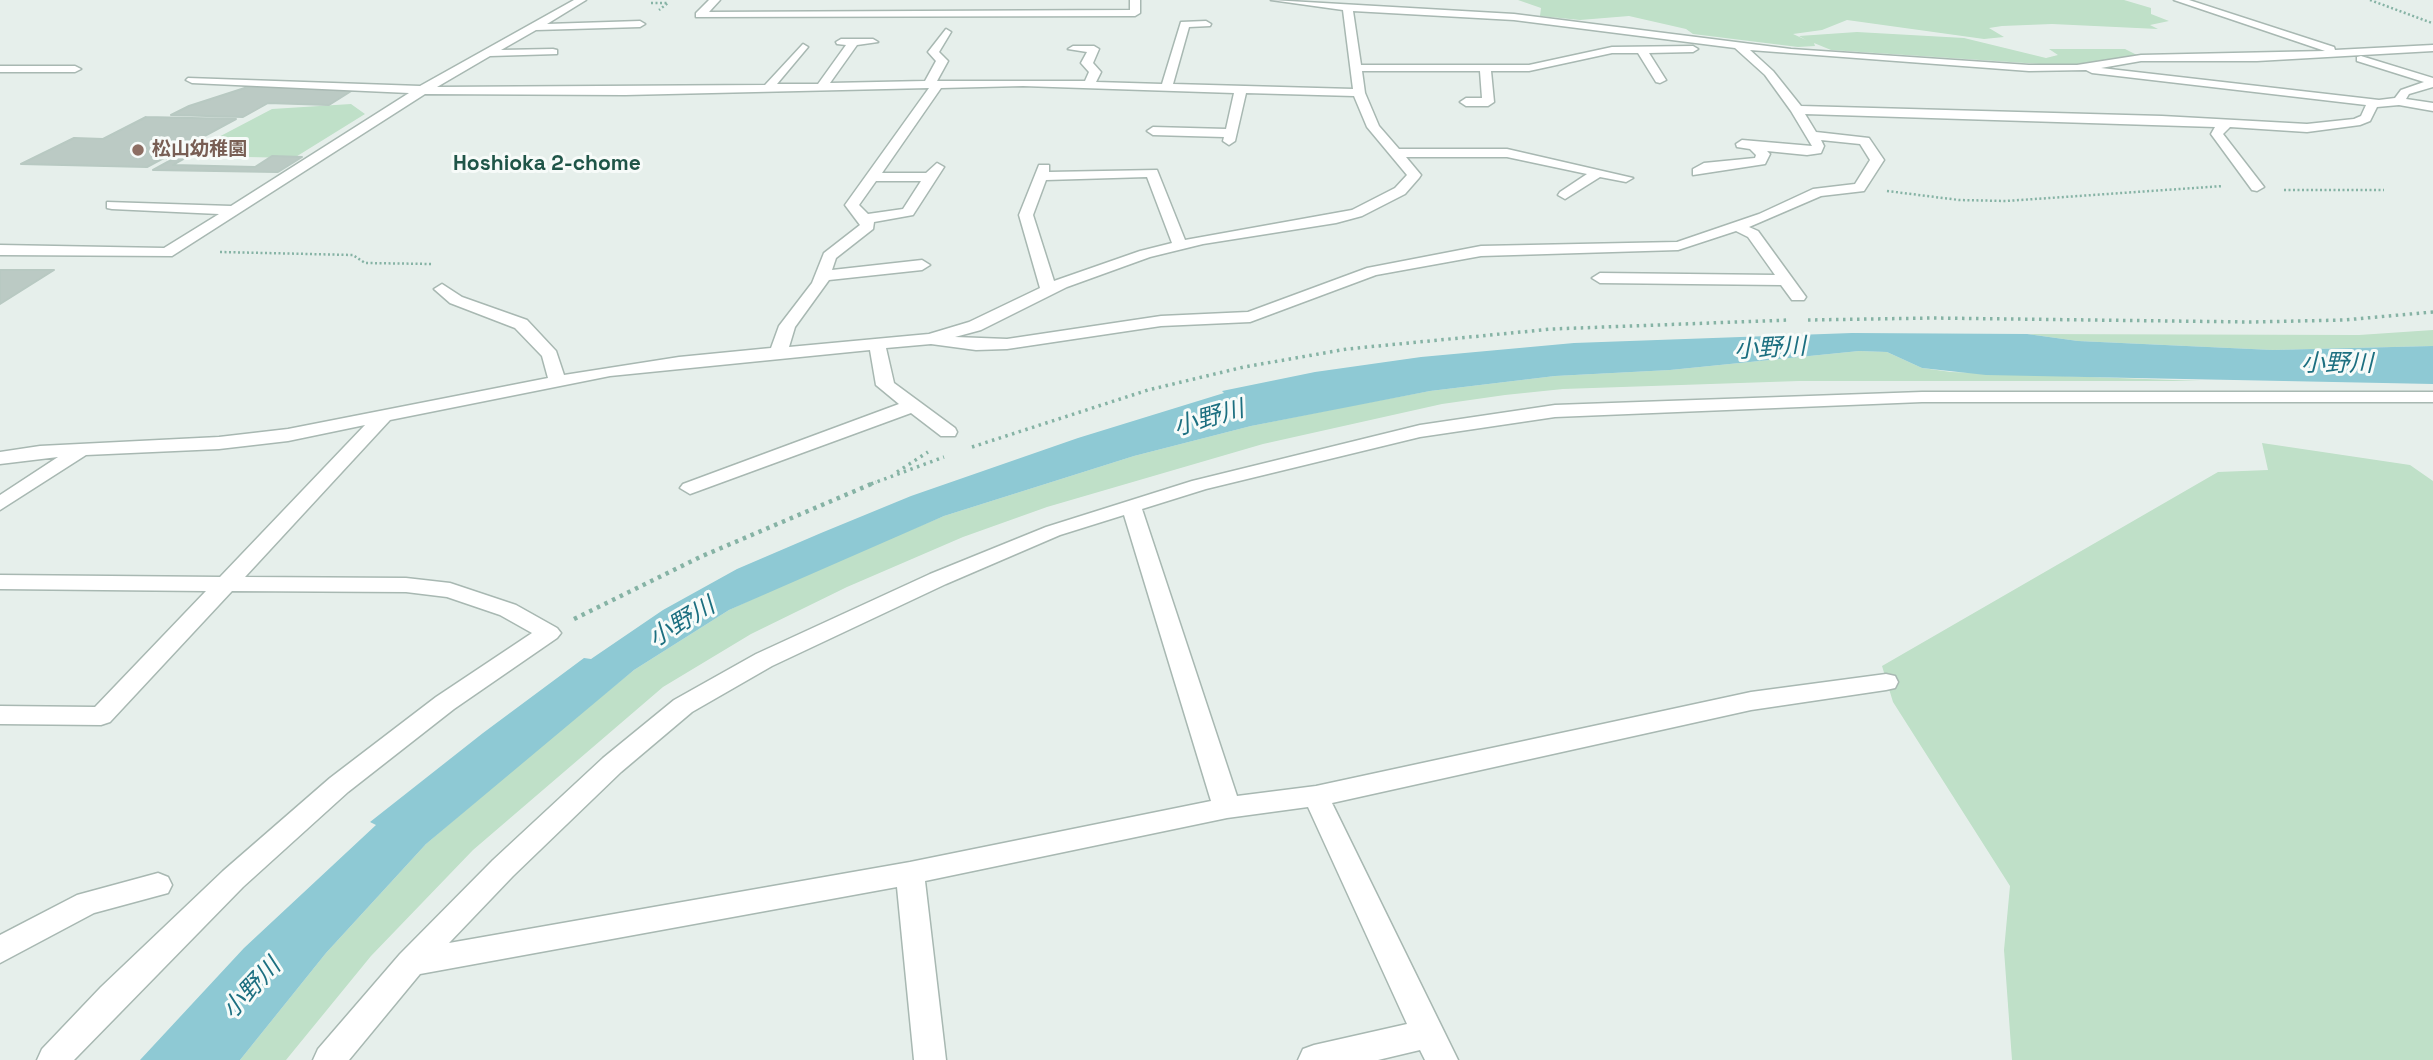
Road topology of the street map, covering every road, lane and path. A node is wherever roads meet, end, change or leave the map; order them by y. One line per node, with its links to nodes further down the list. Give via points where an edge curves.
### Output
1 (581, 0): 15 (street)
2 (715, 0): 11 (street, via 700,15)
3 (879, 0): 11 (street)
4 (969, 0): 10 (street)
5 (1135, 0): 10 (street, via 1135,13)
6 (1276, 0): 9 (street)
7 (2179, 0): 27 (street)
8 (2370, 0): 12 (path)
9 (1348, 8): 20 (street, via 1514,17); 28 (street)
10 (965, 13): 11 (street)
11 (870, 14)
12 (2433, 23)
13 (640, 24): 15 (street)
14 (1206, 24): 39 (street, via 1185,24 1181,54)
15 (535, 27): 26 (street)
16 (946, 32): 35 (street, via 933,52 942,61)
17 (854, 42): 18 (street); 19 (street); 38 (street)
18 (873, 42)
19 (841, 43)
20 (1743, 46): 24 (street); 30 (street, via 1959,64); 47 (street)
21 (803, 47): 37 (street)
22 (1073, 49): 36 (street, via 1094,50 1087,63 1095,72)
23 (2432, 49): 27 (street)
24 (1642, 50): 29 (street, via 1599,52 1529,68); 34 (street)
25 (553, 52): 26 (street)
26 (490, 53): 40 (street)
27 (2343, 53): 30 (street, via 2141,58); 43 (street, via 2432,83 2405,92)
28 (1358, 68): 29 (street); 42 (street)
29 (1485, 68): 44 (street, via 1488,102)
30 (2077, 68): 45 (street)
31 (0, 69): 32 (street)
32 (75, 69)
33 (192, 80): 40 (street)
34 (1660, 80)
35 (934, 84): 36 (street); 38 (street); 54 (street)
36 (1089, 85): 39 (street)
37 (770, 86): 38 (street); 40 (street)
38 (822, 86)
39 (1166, 88): 41 (street)
40 (422, 90): 61 (street)
41 (1241, 90): 42 (street); 49 (street, via 1230,137)
42 (1359, 93): 51 (street, via 1373,127)
43 (2399, 101): 45 (street); 46 (street)
44 (1466, 102)
45 (2375, 103): 48 (street, via 2366,118 2343,125)
46 (2433, 107)
47 (1797, 110): 48 (street); 50 (street)
48 (2225, 125): 56 (street, via 2217,134)
49 (1153, 131)
50 (1812, 135): 52 (street, via 1816,150 1749,145 1763,154 1760,161); 57 (street, via 1864,141 1877,160)
51 (1396, 153): 53 (street, via 1494,148); 64 (street, via 1414,175 1412,181 1357,213)
52 (1703, 166)
53 (1598, 172): 55 (street); 59 (street)
54 (871, 177): 62 (street, via 852,205); 62 (street, via 934,172 908,212)
55 (1626, 178)
56 (2257, 187): 57 (path, via 1982,201); 58 (path)
57 (1859, 188): 63 (street, via 1818,192)
58 (2384, 190)
59 (1563, 191)
60 (112, 205): 61 (street)
61 (235, 210): 65 (street)
62 (865, 219): 68 (street, via 867,226 829,256)
63 (1736, 226): 70 (street, via 1753,234); 77 (street, via 1663,248 1518,248 1412,262 1372,271 1250,317 1161,321 1007,344)
64 (1180, 245): 72 (street); 72 (street, via 1152,173 1042,172 1026,215)
65 (173, 249): 66 (street, via 167,253); 71 (path, via 353,255 365,263 436,264 441,267)
66 (0, 250)
67 (922, 265): 68 (street)
68 (822, 276): 79 (street, via 788,326)
69 (1600, 278): 70 (street, via 1631,283)
70 (1786, 281): 73 (street)
71 (442, 289): 80 (street, via 465,304 521,324 550,355)
72 (1049, 290): 77 (street, via 998,316)
73 (1798, 297)
74 (2433, 312): 76 (path, via 2251,322)
75 (1791, 320): 86 (path, via 1552,329 1347,349 1148,390)
76 (1804, 320)
77 (930, 339): 78 (street)
78 (877, 344): 79 (street); 82 (street, via 885,385)
79 (778, 353): 80 (street)
80 (556, 380): 83 (street)
81 (2433, 397): 92 (street, via 1922,397 1555,411 1420,431)
82 (912, 406): 84 (street); 90 (street)
83 (382, 418): 85 (street, via 219,443); 94 (street)
84 (948, 432): 89 (path, via 943,443)
85 (83, 449): 88 (street); 91 (street)
86 (963, 450)
87 (950, 455): 89 (path)
88 (0, 458)
89 (888, 478): 95 (path, via 700,557)
90 (690, 488)
91 (0, 505)
92 (1130, 506): 99 (street); 103 (street, via 1053,531 938,579 764,660 683,706 612,765)
93 (0, 582): 94 (street)
94 (227, 583): 95 (street, via 406,585 450,590 508,610); 97 (street, via 101,716)
95 (549, 633): 105 (street, via 445,703 340,785 233,879)
96 (1886, 682): 98 (street, via 1751,701)
97 (0, 715)
98 (1316, 796): 99 (street); 104 (street)
99 (1227, 808): 100 (street)
100 (910, 873): 103 (street); 107 (street)
101 (158, 885): 102 (street, via 87,903)
102 (0, 950)
103 (411, 963): 106 (street)
104 (1435, 1047): 108 (street)
105 (52, 1060)
106 (329, 1060)
107 (930, 1060)
108 (1314, 1060)

